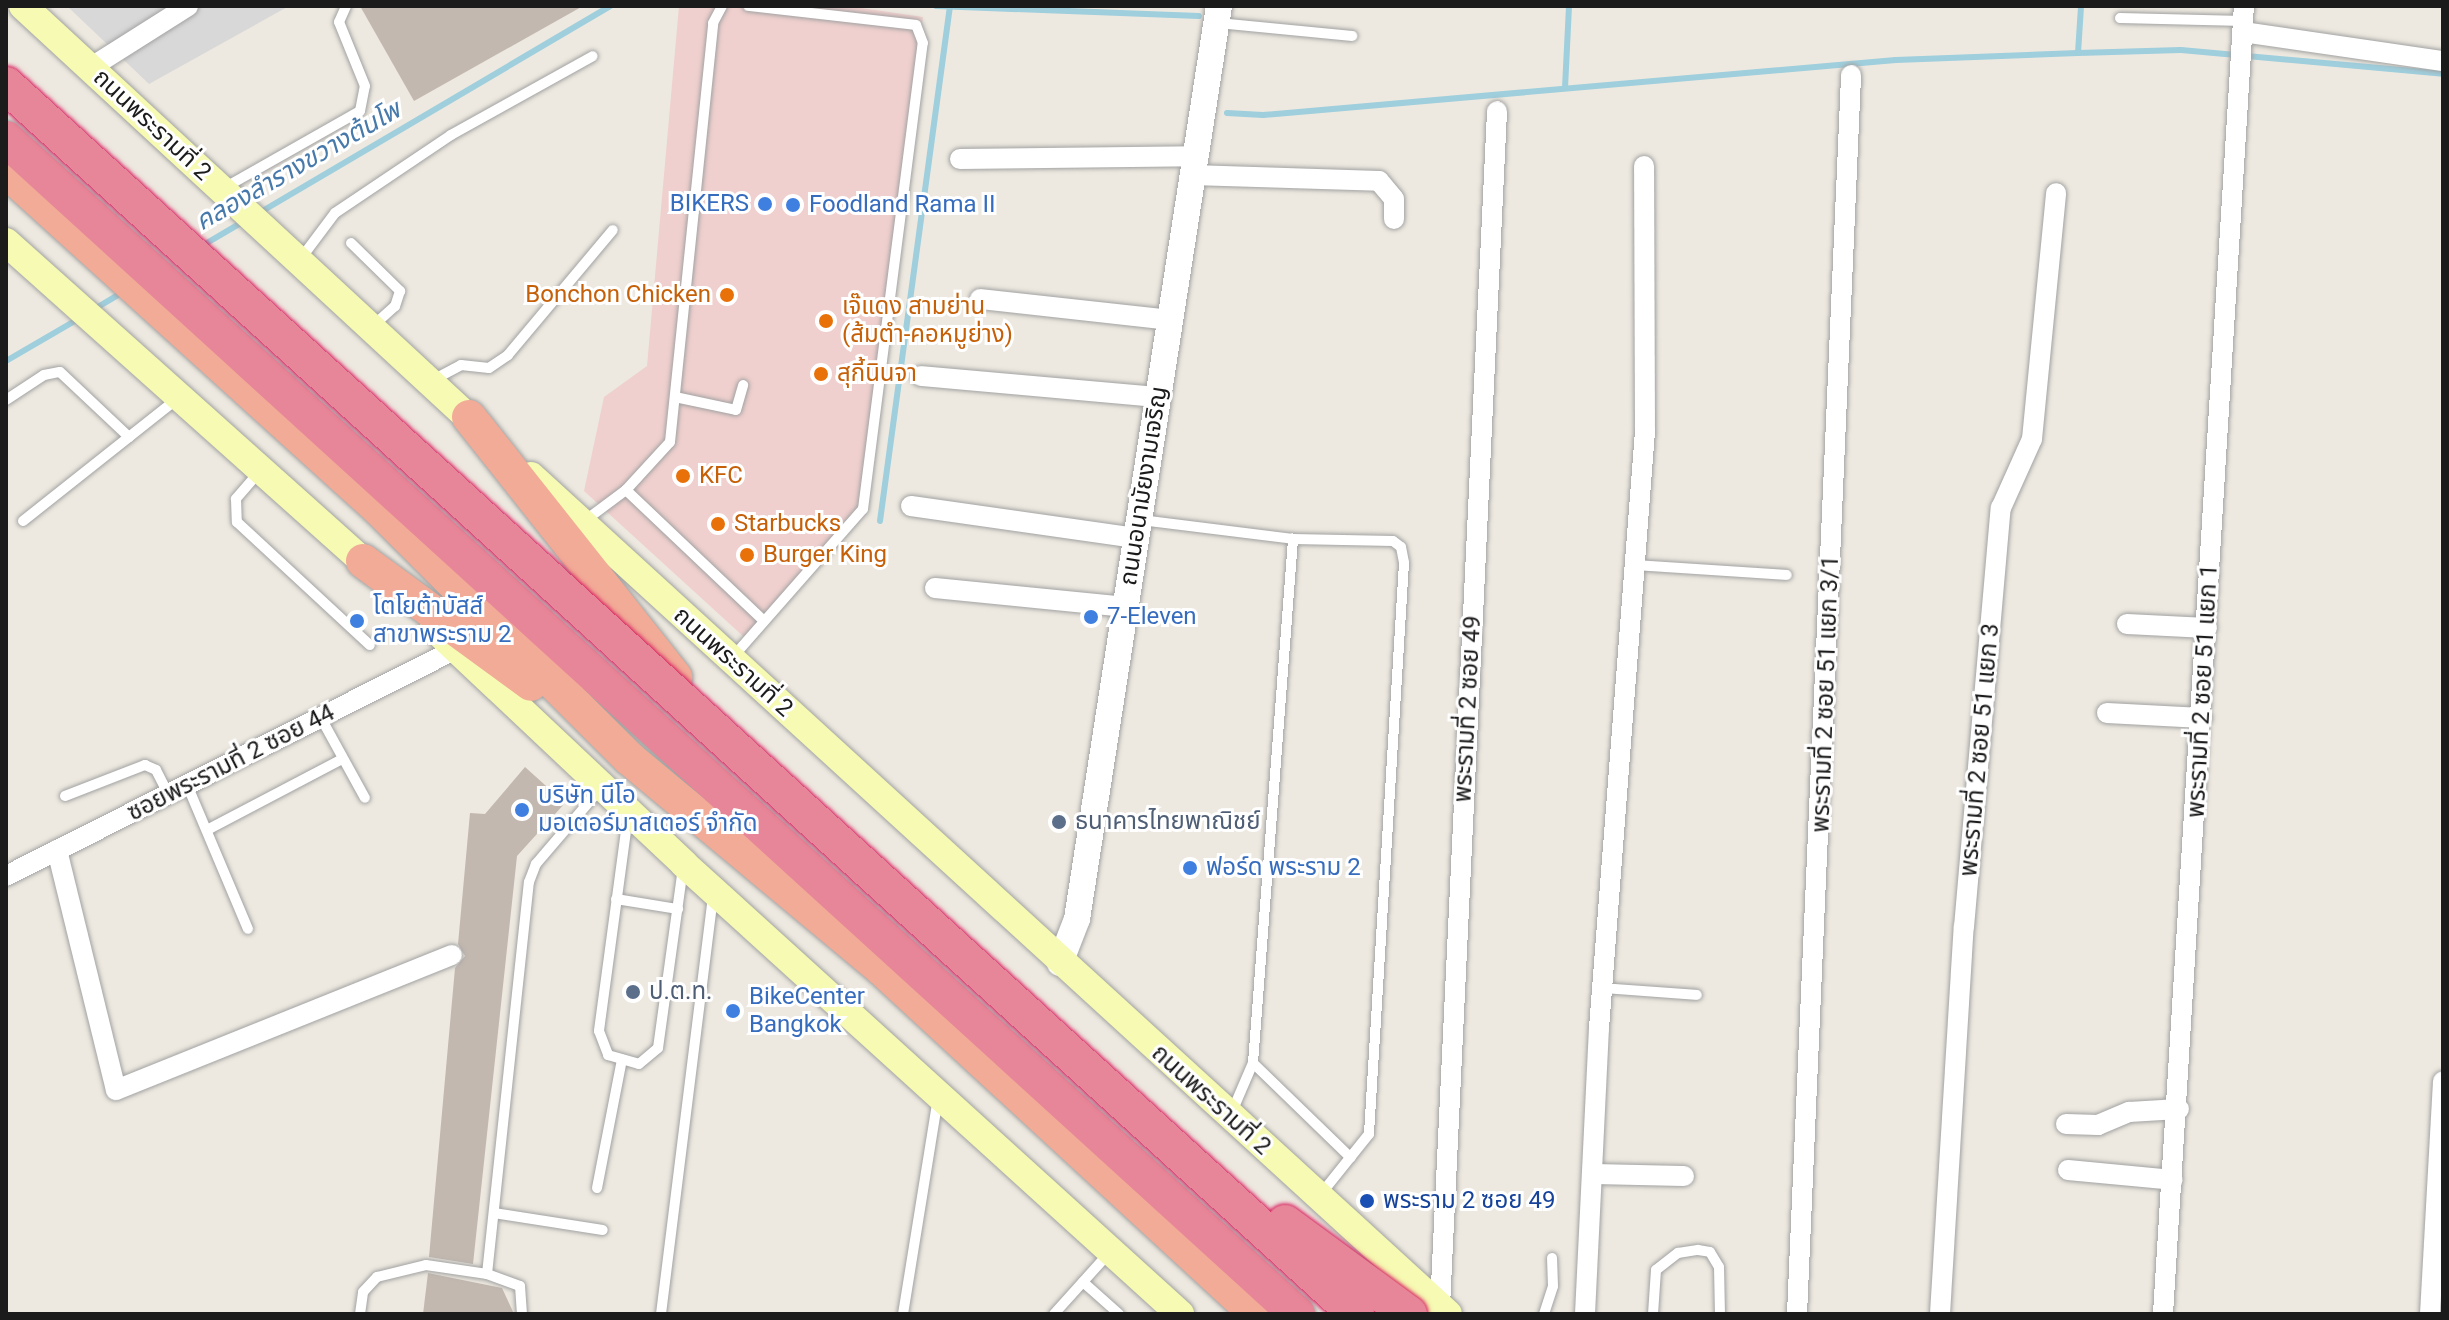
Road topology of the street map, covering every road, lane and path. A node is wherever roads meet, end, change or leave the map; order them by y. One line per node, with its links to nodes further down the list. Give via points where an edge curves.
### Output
1 (188, 6): 12 (street)
2 (346, 6): 21 (lane, via 339,22 365,86 360,111)
3 (722, 6): 34 (lane, via 713,23)
4 (748, 6): 52 (lane, via 916,25 923,37 863,509)
5 (26, 7): 12 (main road, ถนนพระรามที่ 2)
6 (1217, 15): 9 (lane); 18 (street, ถนนอนามัยงามเจริญ)
7 (2120, 18): 8 (lane)
8 (2243, 25): 11 (street); 54 (street, พระรามที่ 2 ซอย 51 แยก 1)
9 (1352, 36)
10 (593, 56): 27 (lane, via 451,135 335,213)
11 (2443, 61)
12 (90, 68): 21 (main road, ถนนพระรามที่ 2)
13 (1851, 75): 119 (street, พระรามที่ 2 ซอย 51 แยก 3/1)
14 (6, 85): 58 (highway, ถนนพระรามที่ 2, bridge, via 592,615); 88 (highway, bridge)
15 (1497, 111): 104 (street, พระรามที่ 2 ซอย 49)
16 (6, 139): 90 (highway)
17 (960, 159): 18 (street)
18 (1193, 166): 23 (street, via 1379,181 1394,199); 29 (street, ถนนอนามัยงามเจริญ)
19 (1644, 166): 48 (street, via 1645,432)
20 (6, 171): 63 (highway, via 379,509)
21 (222, 190): 27 (main road, ถนนพระรามที่ 2)
22 (2056, 193): 120 (street, พระรามที่ 2 ซอย 51 แยก 3, via 2032,439 2001,508 1964,927)
23 (1394, 219)
24 (613, 230): 32 (lane, via 508,355 489,368 461,365)
25 (6, 242): 36 (main road)
26 (351, 243): 30 (lane, via 400,291 395,306)
27 (297, 264): 30 (main road, ถนนพระรามที่ 2)
28 (980, 299): 29 (street)
29 (1170, 320): 35 (street, ถนนอนามัยงามเจริญ)
30 (370, 329): 32 (main road, ถนนพระรามที่ 2)
31 (921, 376): 35 (street)
32 (431, 381): 38 (main road, ถนนพระรามที่ 2)
33 (743, 385): 34 (lane, via 736,410)
34 (675, 397): 41 (lane, via 670,442)
35 (1158, 397): 45 (street, ถนนอนามัยงามเจริญ)
36 (177, 399): 39 (lane); 40 (main road)
37 (6, 400): 39 (lane, via 44,375 60,372)
38 (469, 417): 44 (main road, ถนนพระรามที่ 2); 58 (highway)
39 (129, 437): 43 (lane)
40 (261, 471): 47 (main road); 55 (lane, via 236,499 232,511 237,522)
41 (626, 490): 44 (lane); 52 (lane)
42 (911, 506): 45 (street)
43 (23, 521)
44 (581, 524): 57 (main road, ถนนพระรามที่ 2)
45 (1138, 529): 46 (lane); 51 (street, ถนนอนามัยงามเจริญ)
46 (1293, 539): 82 (lane); 89 (lane, via 1393,541 1401,547 1404,563 1369,1134)
47 (363, 561): 56 (main road); 63 (highway)
48 (1636, 565): 49 (lane); 79 (street)
49 (1787, 575)
50 (935, 588): 51 (street)
51 (1126, 607): 78 (street, ถนนอนามัยงามเจริญ, via 1077,919)
52 (763, 620): 57 (lane)
53 (2127, 624): 54 (street)
54 (2207, 628): 61 (street, พระรามที่ 2 ซอย 51 แยก 1)
55 (370, 645)
56 (456, 649): 60 (street, ซอยพระรามที่ 2 ซอย 44); 64 (main road)
57 (730, 660): 78 (main road, ถนนพระรามที่ 2)
58 (675, 677): 114 (highway, ถนนพระรามที่ 2, via 800,802)
59 (2107, 713): 61 (street)
60 (321, 718): 62 (lane); 65 (street, ซอยพระรามที่ 2 ซอย 44)
61 (2202, 718): 85 (street, พระรามที่ 2 ซอย 51 แยก 1)
62 (342, 759): 67 (lane); 69 (lane)
63 (630, 759): 111 (highway, via 882,969)
64 (603, 787): 68 (main road); 97 (lane, via 536,864 529,882)
65 (179, 791): 66 (lane, via 145,765); 69 (lane); 70 (street, ซอยพระรามที่ 2 ซอย 44)
66 (65, 796)
67 (365, 798)
68 (629, 810): 71 (main road); 74 (lane)
69 (207, 830): 76 (lane)
70 (57, 850): 72 (street, ซอยพระรามที่ 2 ซอย 44); 77 (street, via 116,1090)
71 (684, 864): 73 (main road); 75 (lane)
72 (6, 876)
73 (713, 890): 84 (main road); 107 (lane)
74 (616, 899): 75 (lane); 81 (lane, via 599,1031 608,1055)
75 (678, 909): 81 (lane, via 658,1048 639,1064)
76 (248, 929)
77 (452, 955)
78 (1060, 963): 86 (main road, ถนนพระรามที่ 2)
79 (1602, 988): 80 (lane); 92 (street)
80 (1697, 995)
81 (622, 1059): 95 (lane)
82 (1253, 1063): 86 (lane); 89 (lane)
83 (2443, 1081): 122 (street)
84 (939, 1096): 99 (main road); 108 (lane)
85 (2179, 1109): 87 (street, via 2129,1112 2098,1125); 94 (street, พระรามที่ 2 ซอย 51 แยก 1)
86 (1229, 1117): 96 (main road, ถนนพระรามที่ 2)
87 (2066, 1124)
88 (1153, 1129): 104 (highway, bridge); 113 (highway, bridge)
89 (1351, 1158): 96 (lane)
90 (1127, 1159): 111 (highway); 112 (highway)
91 (2068, 1170): 94 (street)
92 (1593, 1174): 93 (street); 116 (street)
93 (1684, 1176)
94 (2173, 1180): 121 (street, พระรามที่ 2 ซอย 51 แยก 1)
95 (597, 1188)
96 (1319, 1197): 104 (main road, ถนนพระรามที่ 2)
97 (494, 1213): 98 (lane); 101 (lane)
98 (603, 1230)
99 (1111, 1251): 102 (lane); 103 (main road)
100 (1552, 1258): 115 (lane, via 1553,1286)
101 (487, 1274): 105 (lane, via 426,1265 377,1277 363,1292); 106 (lane, via 520,1286)
102 (1083, 1282): 109 (lane); 110 (lane)
103 (1167, 1310)
104 (1433, 1312)
105 (360, 1314)
106 (522, 1314)
107 (661, 1314)
108 (903, 1314)
109 (1055, 1314)
110 (1119, 1314)
111 (1259, 1314)
112 (1297, 1314)
113 (1356, 1314)
114 (1367, 1314)
115 (1544, 1314)
116 (1585, 1314)
117 (1653, 1314): 118 (lane, via 1656,1270 1678,1253 1698,1250 1710,1252 1719,1267)
118 (1720, 1314)
119 (1797, 1314)
120 (1940, 1314)
121 (2163, 1314)
122 (2430, 1314)

